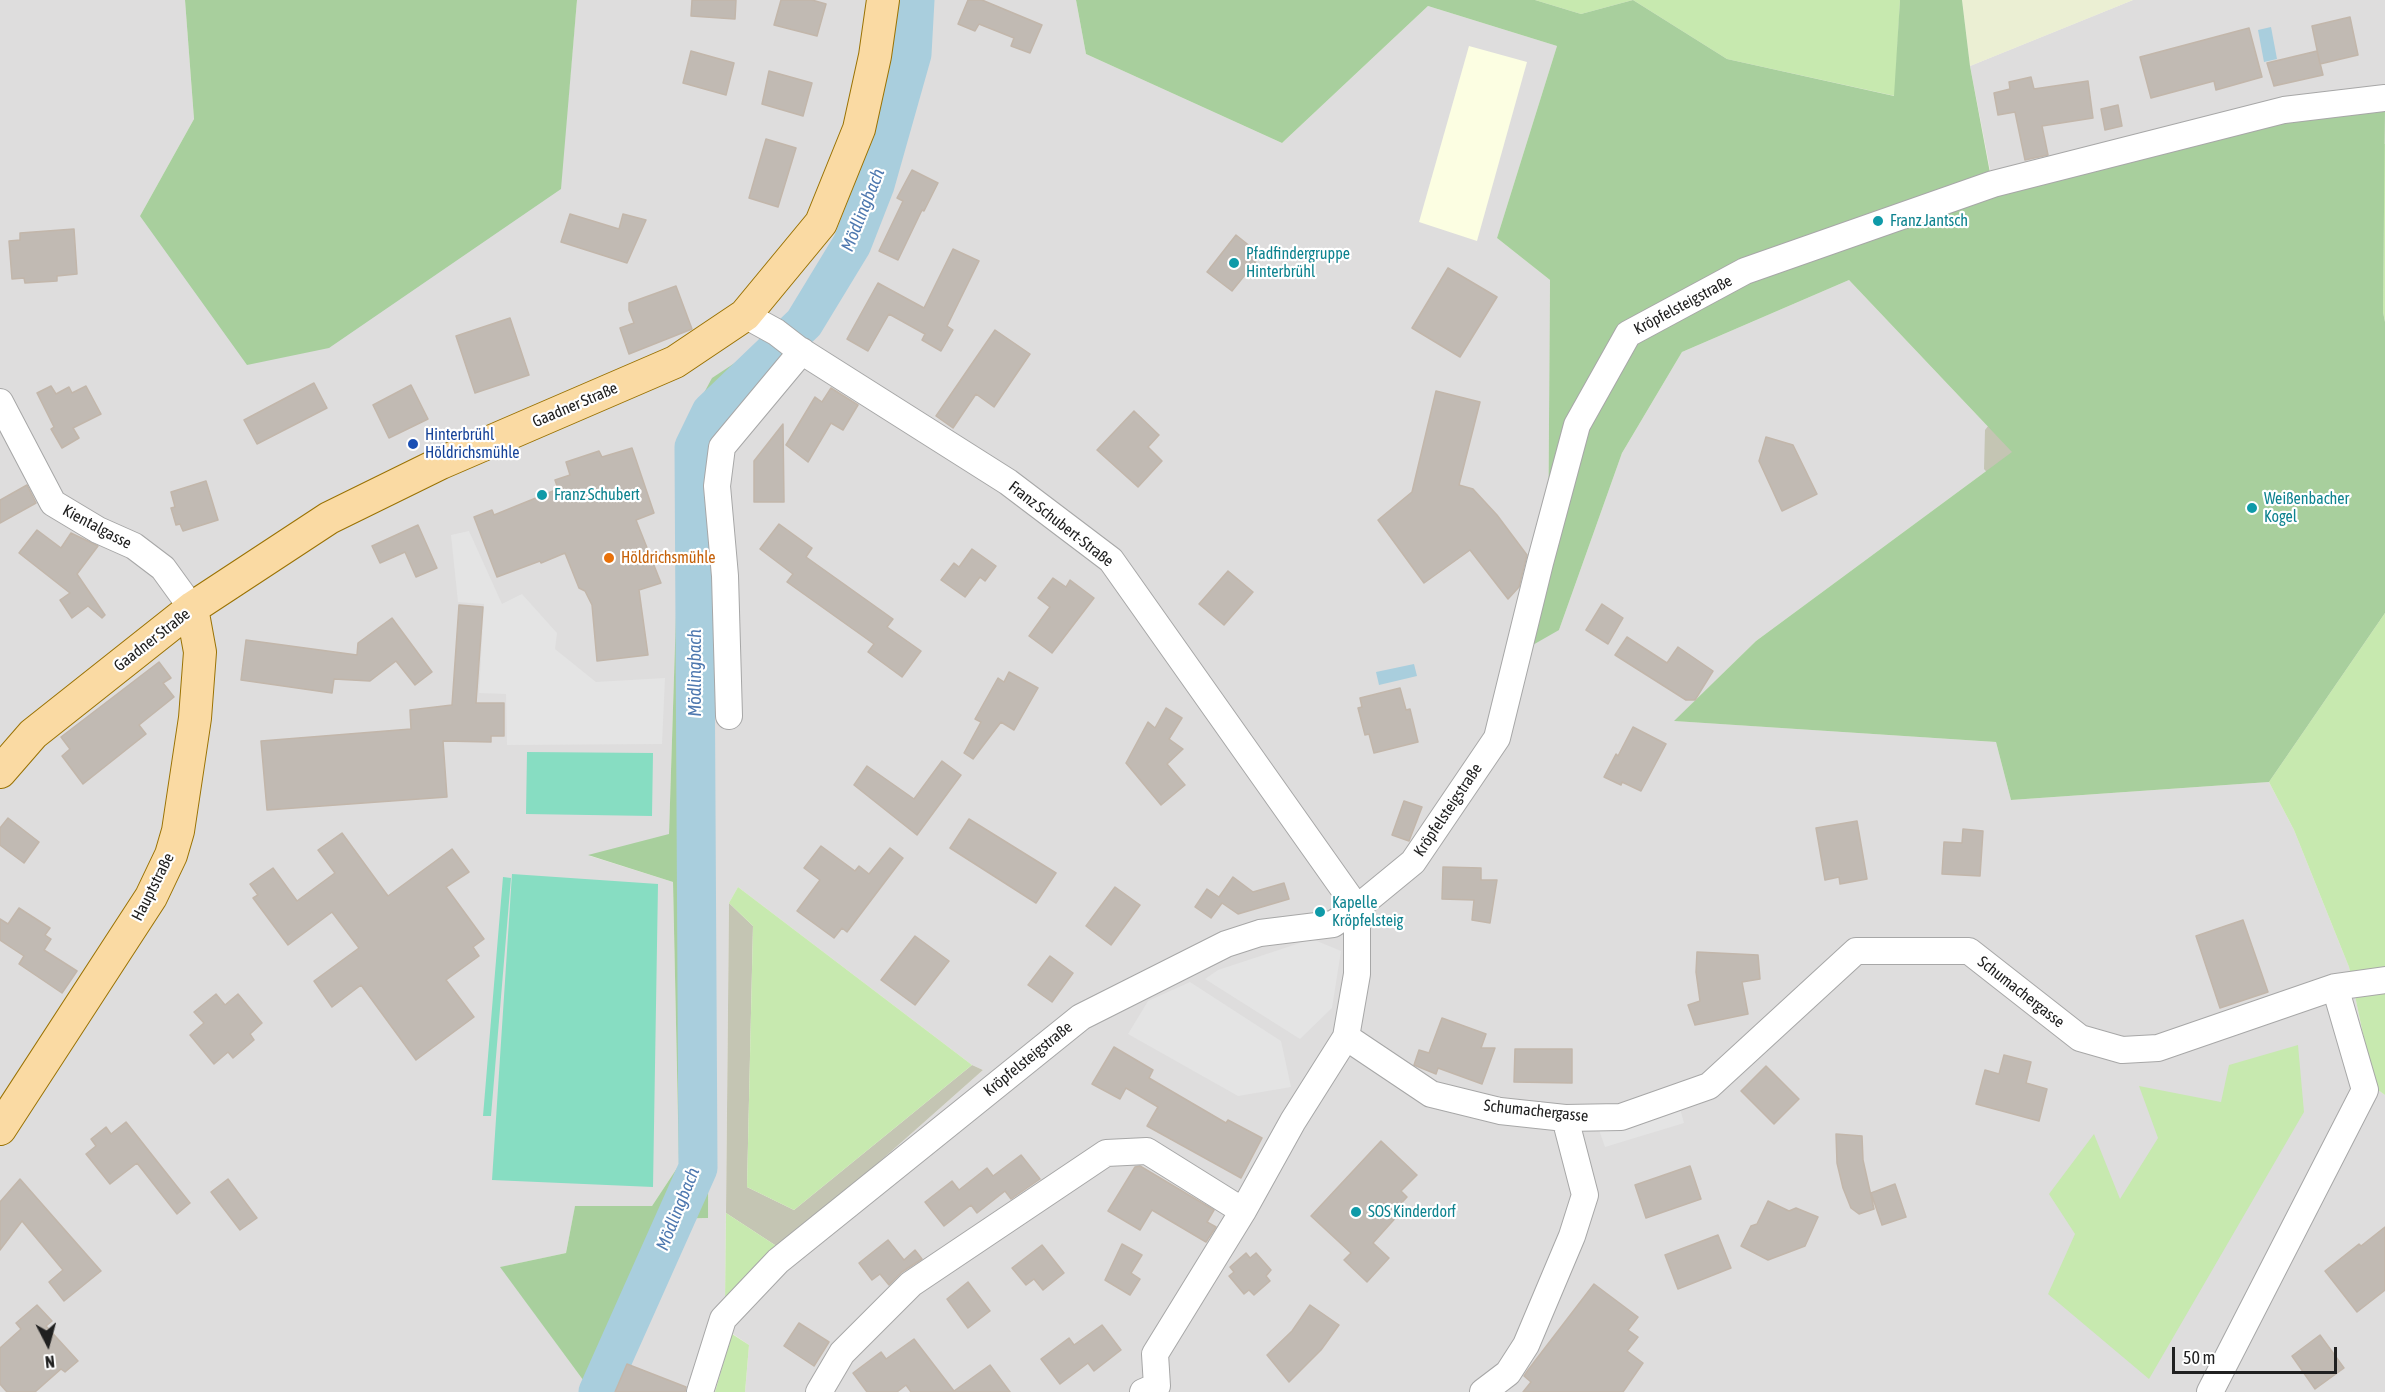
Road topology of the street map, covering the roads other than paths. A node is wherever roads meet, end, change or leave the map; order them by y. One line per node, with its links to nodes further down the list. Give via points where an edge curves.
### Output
1 (882, 0): 3 (main road, Gaadner Straße, via 859,129 821,223)
2 (2385, 98): 9 (street, Kröpfelsteigstraße, via 2284,110 1993,184 1745,271 1628,334 1577,425 1497,738 1413,862)
3 (745, 315): 4 (street, Franz Schubert-Straße); 6 (main road, Gaadner Straße, via 675,362 463,453 329,518)
4 (800, 350): 7 (street, via 722,447 717,486 725,576); 9 (street, Franz Schubert-Straße, via 1008,482 1111,560)
5 (0, 402): 6 (street, Kientalgasse, via 53,503 134,546 163,568)
6 (192, 608): 8 (main road, Gaadner Straße, via 33,734); 14 (main road, Hauptstraße, via 200,652 195,718 171,855 151,897)
7 (729, 716)
8 (0, 772)
9 (1357, 908): 12 (street, via 1357,974); 16 (street, Kröpfelsteigstraße, via 1334,924 1260,933 1226,944 1081,1017 778,1261 723,1319)
10 (2385, 980): 11 (street, Schumachergasse)
11 (2335, 987): 13 (street, Schumachergasse, via 2158,1048 2122,1050 2080,1038 1969,951 1856,951 1709,1086 1621,1118); 20 (street, via 2366,1090)
12 (1346, 1037): 13 (street, Schumachergasse, via 1431,1094 1500,1111); 15 (street)
13 (1565, 1118): 19 (street, via 1585,1194 1572,1236 1526,1345 1508,1373)
14 (0, 1129)
15 (1243, 1210): 17 (street, via 1147,1151 1106,1153 911,1284 842,1353); 18 (street, via 1155,1354 1157,1386)
16 (700, 1392)
17 (819, 1392)
18 (1143, 1392)
19 (1483, 1392)
20 (2210, 1392)

